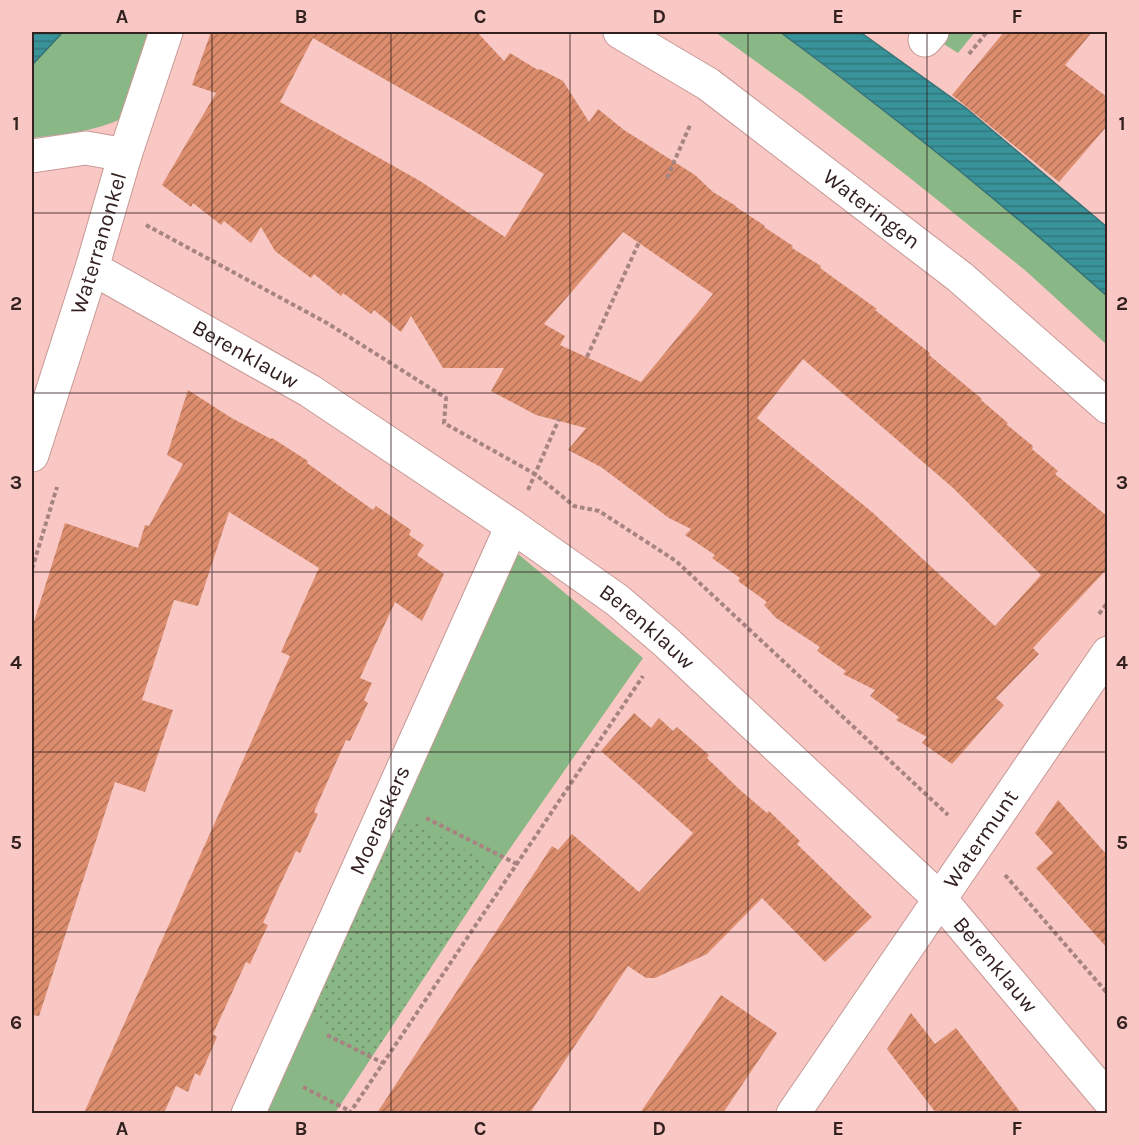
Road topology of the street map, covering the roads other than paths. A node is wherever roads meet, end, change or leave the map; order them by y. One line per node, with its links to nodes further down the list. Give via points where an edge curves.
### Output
1 (166, 32): 3 (street, Waterranonkel)
2 (620, 32): 6 (street, Wateringen, via 708,84 960,277)
3 (124, 155): 4 (street, via 86,148); 5 (street, Waterranonkel)
4 (32, 156)
5 (92, 268): 7 (street, Waterranonkel); 8 (street, Berenklauw, via 310,391)
6 (1107, 407)
7 (32, 455)
8 (512, 526): 10 (street, Berenklauw, via 617,600 666,642); 12 (street, Moeraskers)
9 (1107, 653): 10 (street, Watermunt)
10 (940, 899): 11 (street, Berenklauw); 13 (street, Watermunt)
11 (1107, 1100)
12 (248, 1113)
13 (793, 1113)

